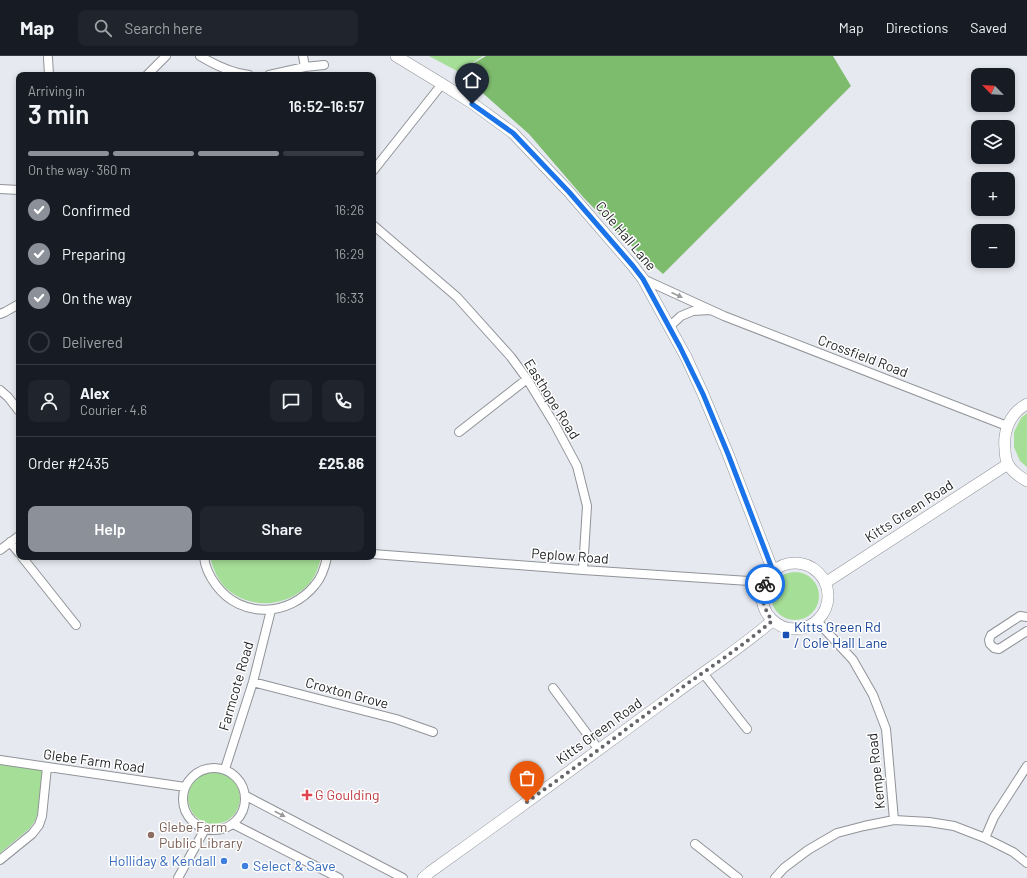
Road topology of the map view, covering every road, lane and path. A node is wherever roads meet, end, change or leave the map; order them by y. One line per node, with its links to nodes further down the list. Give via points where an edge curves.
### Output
1 (166, 56): 9 (street)
2 (200, 56): 10 (street)
3 (303, 56): 7 (street)
4 (396, 56): 12 (street, Cole Hall Lane)
5 (48, 58): 8 (street)
6 (324, 65): 7 (street)
7 (305, 67): 11 (street)
8 (49, 72)
9 (150, 72)
10 (232, 72)
11 (283, 72)
12 (442, 84): 13 (street); 17 (street, Cole Hall Lane, via 513,133 569,192)
13 (376, 168)
14 (0, 189): 15 (street)
15 (16, 190)
16 (376, 228): 22 (street, Easthope Road, via 457,297 511,357)
17 (643, 279): 19 (street, Crossfield Road, one-way to 19); 21 (street, Cole Hall Lane)
18 (16, 306): 20 (street)
19 (711, 310): 21 (street, Crossfield Road, via 693,311 681,316); 26 (street, Crossfield Road)
20 (0, 314)
21 (670, 327): 39 (street, Cole Hall Lane, via 703,394)
22 (527, 379): 27 (street); 38 (street, Easthope Road, via 577,466 587,506)
23 (0, 390): 25 (street)
24 (1027, 404): 26 (street, via 1015,414)
25 (16, 406)
26 (1007, 426): 28 (street, via 1004,440)
27 (459, 432)
28 (1008, 464): 29 (street); 41 (street, Kitts Green Road)
29 (1027, 481)
30 (16, 538): 31 (street)
31 (10, 542): 32 (street); 33 (street)
32 (16, 549)
33 (0, 550)
34 (376, 554): 38 (street, Peplow Road)
35 (24, 560): 46 (street)
36 (204, 560): 42 (street, via 211,578 221,592 235,602 251,608)
37 (326, 560): 42 (street, via 316,584 303,597 288,606)
38 (583, 570): 40 (street, Peplow Road)
39 (773, 571): 40 (street); 41 (street, via 785,564 799,563 819,573)
40 (765, 582): 45 (street, via 762,592 763,603)
41 (825, 582): 44 (street, via 828,601 824,612)
42 (270, 610): 49 (street, Farmcote Road)
43 (1027, 617): 47 (street, via 1020,616 991,635 990,644 994,648 1000,648)
44 (817, 620): 45 (street, via 808,626 795,629); 60 (street, Kempe Road, via 854,660 873,695 886,729)
45 (772, 621): 48 (street, Kitts Green Road)
46 (76, 625)
47 (1027, 631)
48 (703, 673): 51 (street); 53 (street, Kitts Green Road)
49 (253, 682): 52 (street, Croxton Grove, via 396,719); 57 (street, Farmcote Road)
50 (553, 688): 53 (street)
51 (747, 729)
52 (433, 732)
53 (599, 750): 70 (street, Kitts Green Road)
54 (0, 760): 56 (street, Glebe Farm Road)
55 (1027, 766): 63 (street, via 994,817)
56 (47, 767): 58 (street, Glebe Farm Road); 65 (street, via 39,825 32,834)
57 (225, 769): 58 (street, via 208,768 194,775); 59 (street, via 241,782)
58 (185, 787): 62 (street, via 183,804 187,815 195,824)
59 (246, 796): 61 (street, via 243,812); 69 (street, one-way to 69)
60 (894, 820): 63 (street, via 954,826); 72 (street, via 837,833 808,850)
61 (233, 824): 62 (street, via 221,830); 68 (street)
62 (205, 829): 67 (street)
63 (985, 838): 66 (street, via 1013,852)
64 (695, 844): 71 (street)
65 (0, 860)
66 (1027, 863)
67 (178, 878)
68 (339, 878)
69 (403, 878)
70 (423, 878)
71 (738, 878)
72 (775, 878)

